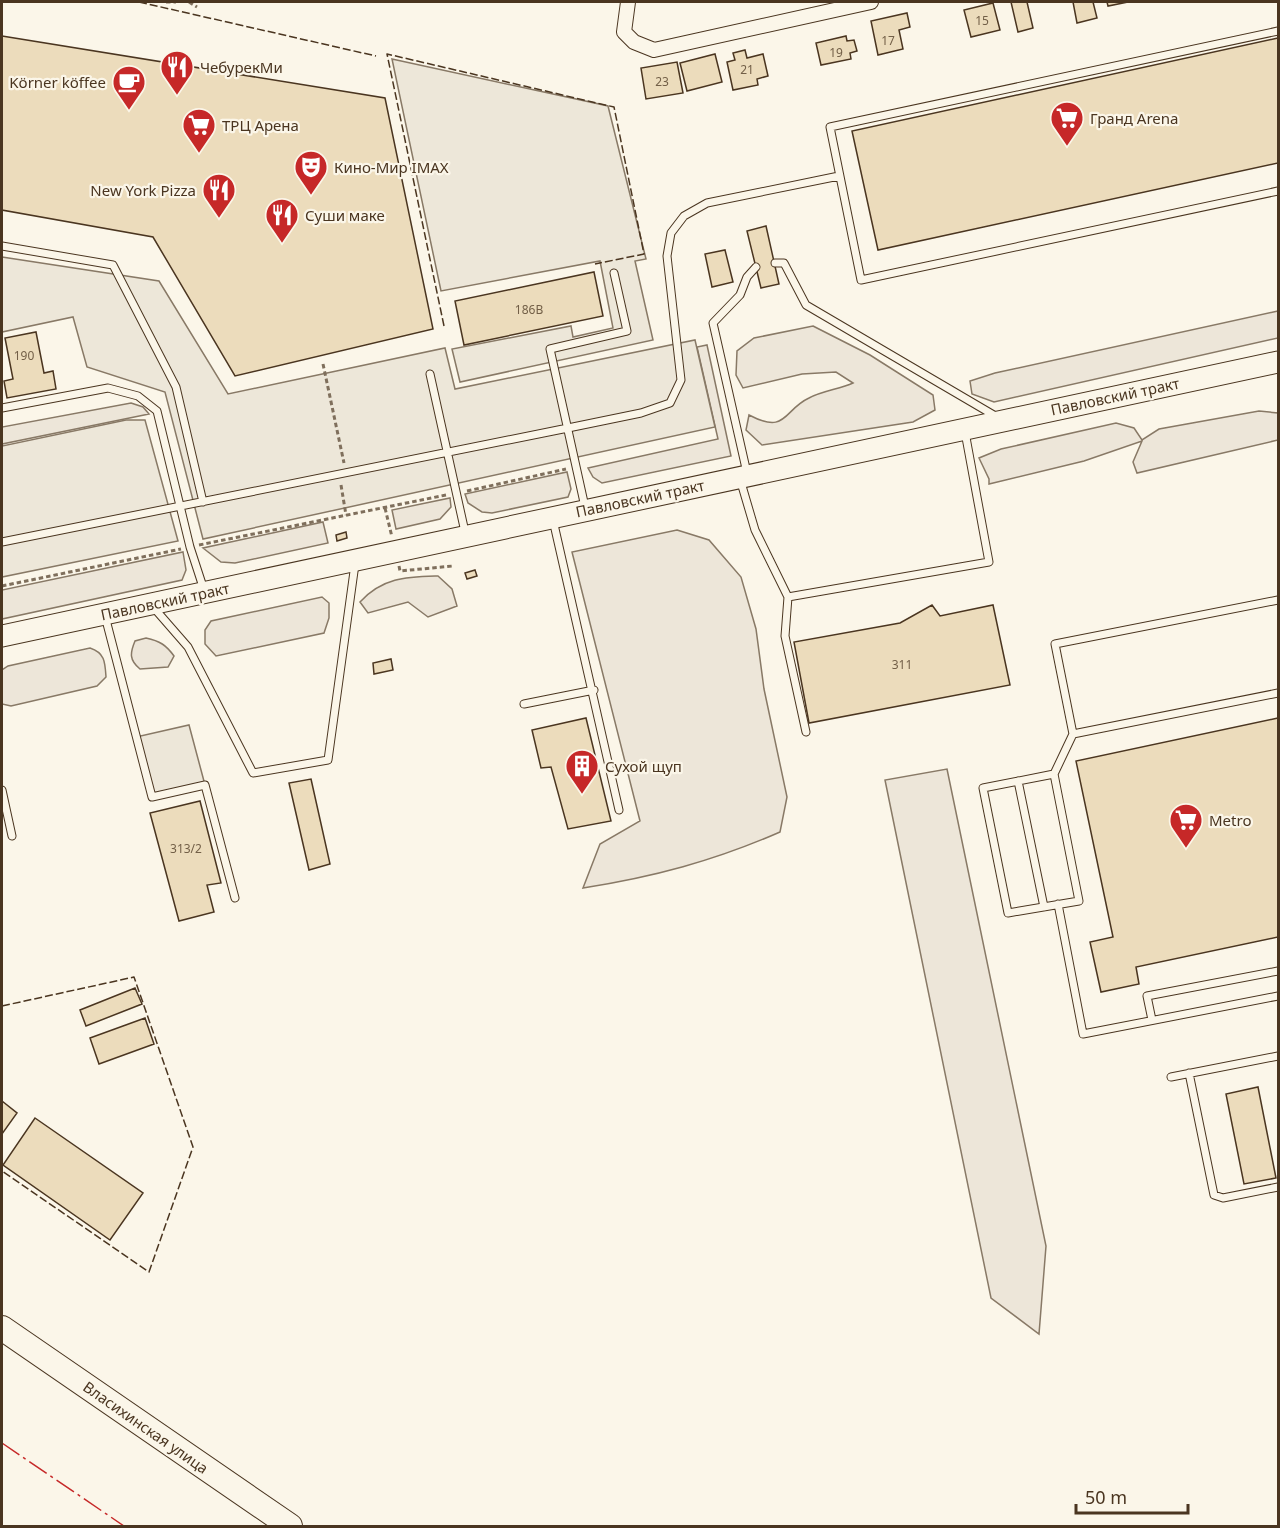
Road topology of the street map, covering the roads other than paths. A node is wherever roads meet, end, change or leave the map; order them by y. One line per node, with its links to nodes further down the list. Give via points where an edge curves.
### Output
1 (628, 2): 2 (street, via 624,32 634,42 654,50)
2 (872, 2)
3 (1278, 31): 4 (lane, via 830,127)
4 (839, 176): 5 (lane, via 861,280); 14 (lane, via 707,203 684,216 671,233 667,256 681,380 670,403)
5 (1278, 191)
6 (2, 246): 18 (lane, via 114,265 176,387)
7 (775, 262): 13 (lane, via 784,263 806,305)
8 (756, 267): 17 (lane, via 740,295 713,323)
9 (614, 273): 14 (lane, via 627,331 550,349)
10 (1278, 362): 13 (main road, Павловский тракт)
11 (429, 374): 16 (lane)
12 (2, 408): 19 (lane, via 108,388 138,396 157,411)
13 (1002, 420): 15 (main road, Павловский тракт)
14 (568, 428): 16 (lane); 20 (lane)
15 (964, 428): 17 (main road, Павловский тракт); 26 (lane, via 989,562)
16 (447, 453): 18 (lane); 22 (lane)
17 (743, 475): 20 (main road, Павловский тракт); 26 (lane, via 755,530)
18 (203, 501): 19 (lane)
19 (181, 506): 23 (lane); 25 (lane)
20 (586, 509): 21 (main road, Павловский тракт)
21 (552, 516): 22 (main road, Павловский тракт); 31 (lane)
22 (466, 534): 24 (main road, Павловский тракт)
23 (2, 542)
24 (355, 560): 25 (main road, Павловский тракт); 28 (lane, via 328,760 253,772 188,647)
25 (205, 592): 28 (main road, Павловский тракт)
26 (788, 597): 34 (lane, via 785,636)
27 (1278, 600): 35 (lane, via 1054,644)
28 (150, 604): 29 (main road, Павловский тракт)
29 (104, 614): 30 (main road, Павловский тракт); 41 (lane, via 152,798 205,785)
30 (2, 636)
31 (594, 690): 33 (lane); 39 (lane)
32 (1278, 693): 35 (lane)
33 (524, 704)
34 (806, 732)
35 (1073, 734): 36 (lane)
36 (1054, 774): 37 (lane); 42 (lane, via 1079,900)
37 (1018, 781): 43 (lane); 43 (lane, via 983,788 1005,902 1008,913)
38 (2, 790): 40 (lane)
39 (619, 810)
40 (12, 836)
41 (235, 898)
42 (1058, 904): 43 (lane); 46 (lane, via 1083,1034)
43 (1044, 907)
44 (1278, 971): 46 (lane, via 1148,996)
45 (1278, 996): 46 (lane)
46 (1152, 1020)
47 (1278, 1056): 48 (lane)
48 (1189, 1073): 49 (lane); 50 (lane, via 1214,1194 1223,1198)
49 (1171, 1077)
50 (1278, 1187)
51 (2, 1328): 52 (highway, Власихинская улица)
52 (290, 1527)

